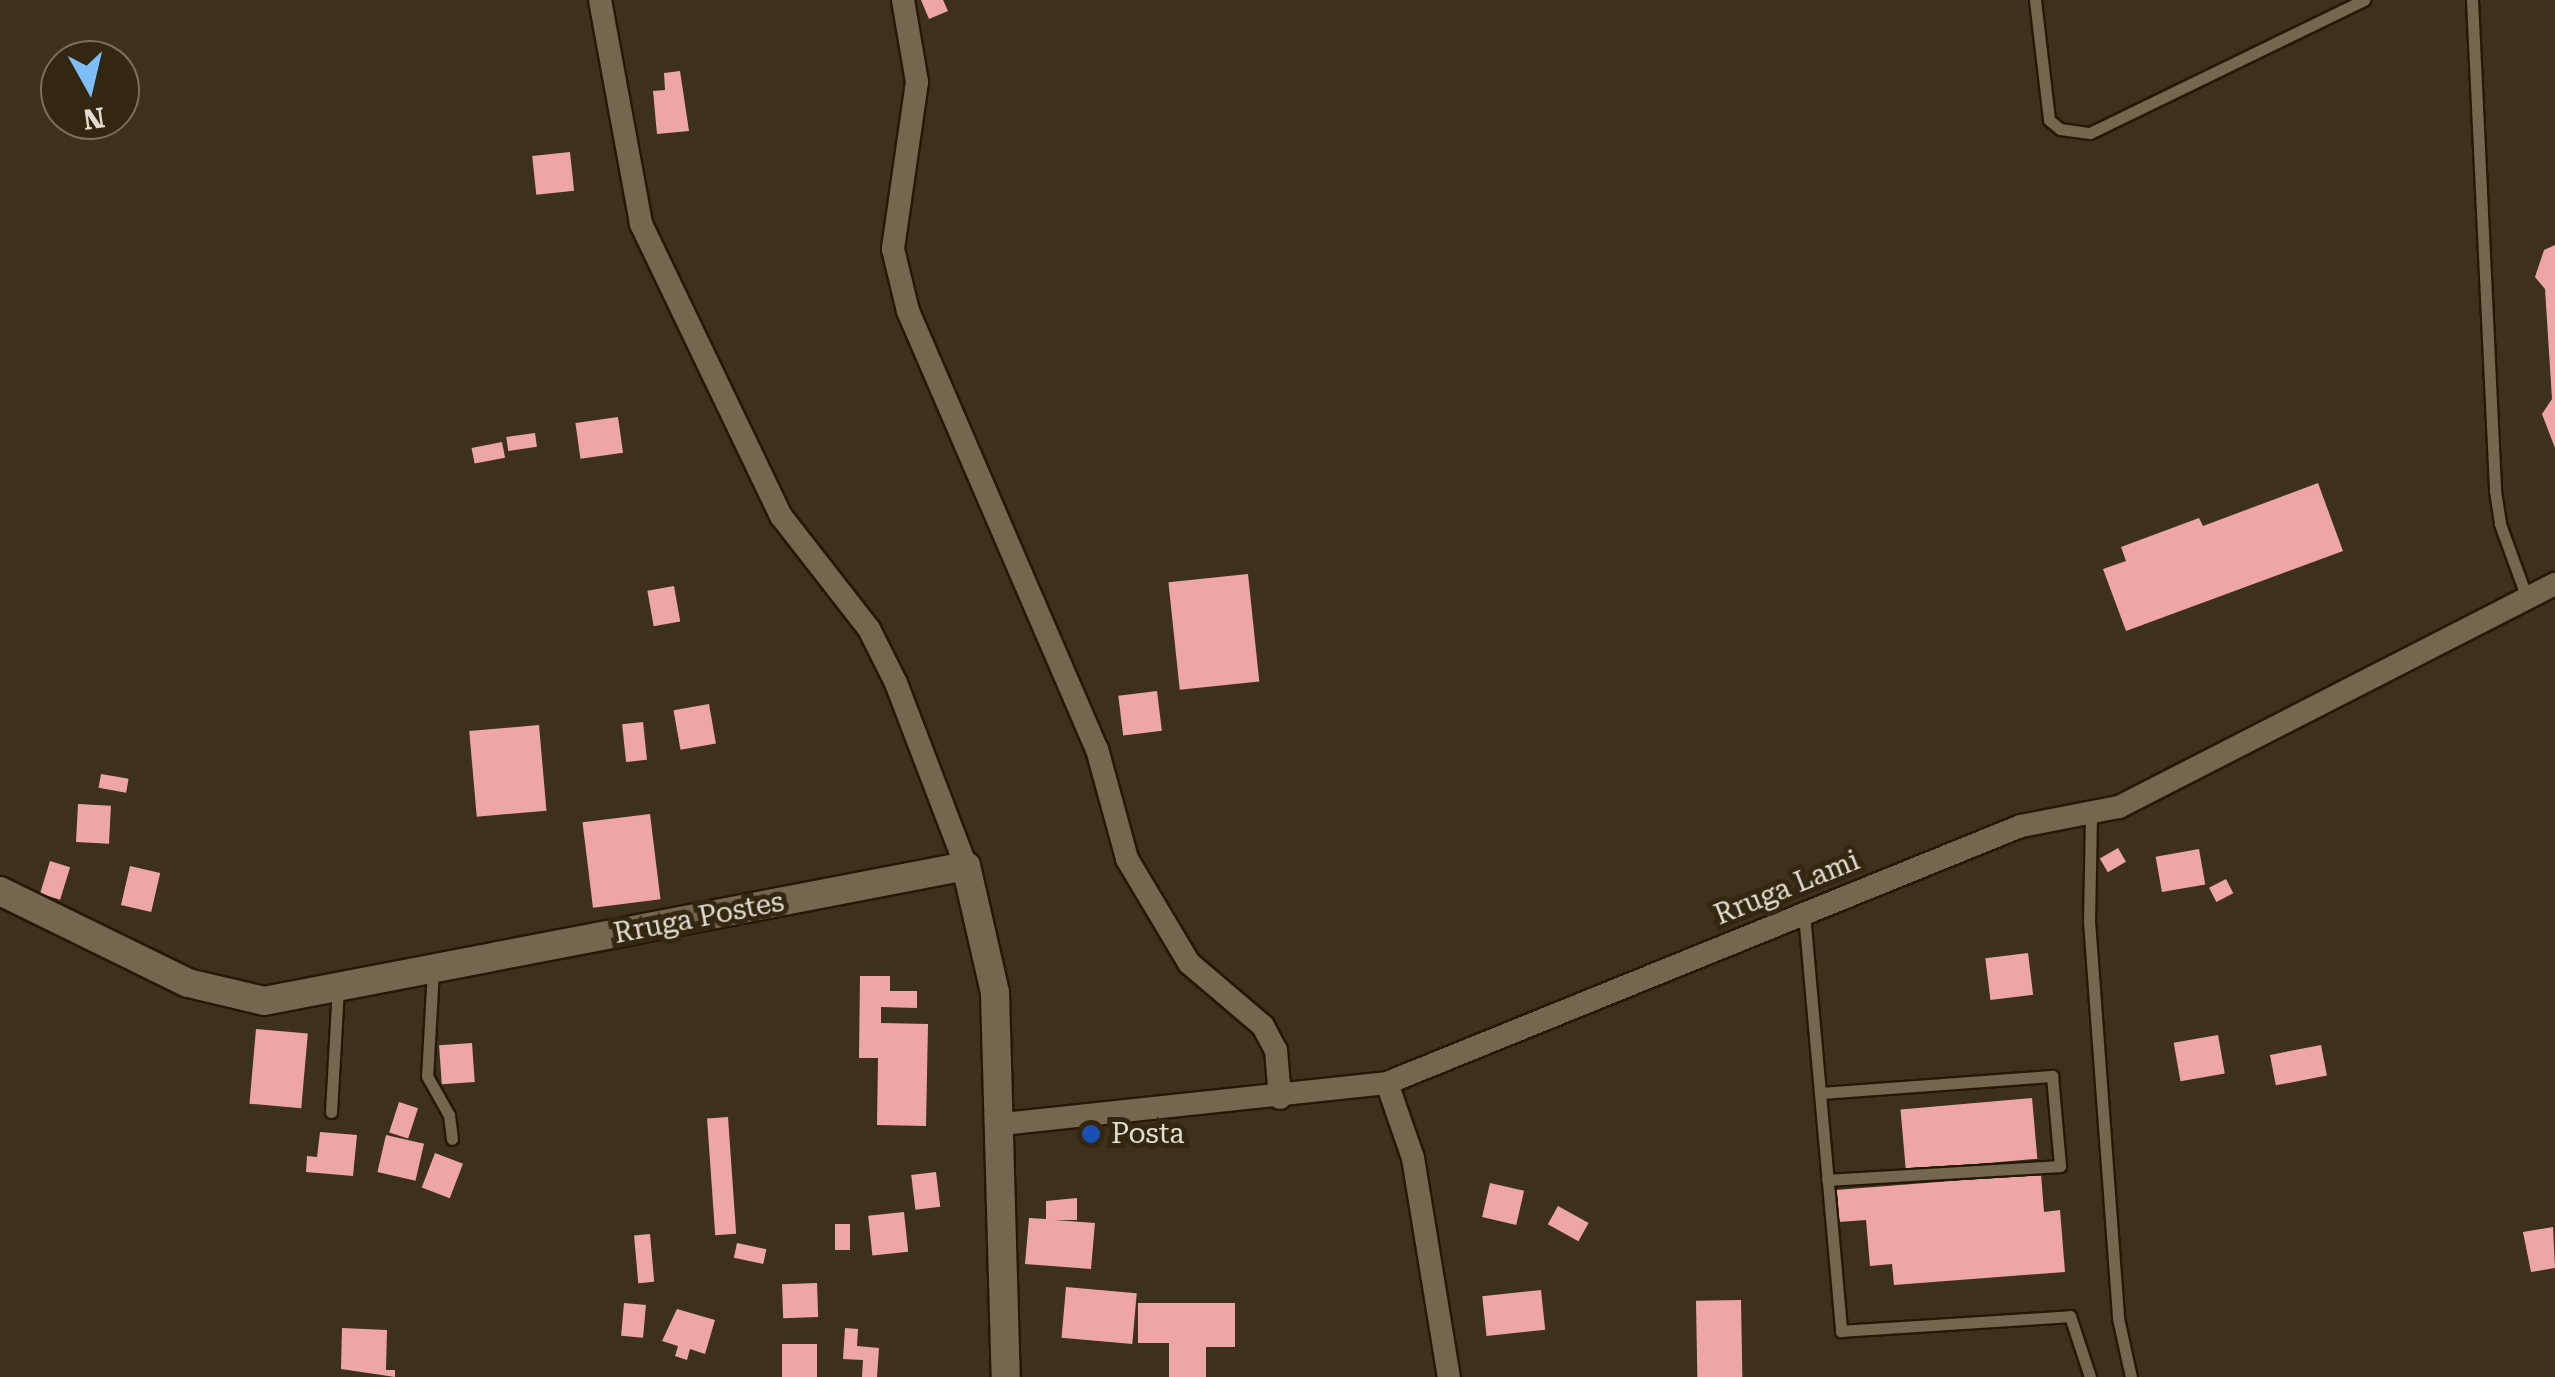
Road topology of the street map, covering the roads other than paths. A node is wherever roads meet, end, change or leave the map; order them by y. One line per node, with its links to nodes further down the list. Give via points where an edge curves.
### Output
1 (600, 0): 9 (street, via 627,164 648,240 781,516 869,629)
2 (903, 0): 16 (street, via 917,82 893,249 908,310 1097,749 1126,858 1189,963 1263,1026 1276,1050)
3 (2034, 0): 4 (lane, via 2049,120 2060,130 2090,133)
4 (2364, 0)
5 (2472, 0): 7 (lane, via 2495,490)
6 (2555, 584): 7 (street, Rruga Lami)
7 (2527, 598): 8 (street, Rruga Lami)
8 (2084, 818): 11 (street, Rruga Lami, via 2051,818); 24 (lane, via 2118,1318)
9 (966, 866): 12 (street, Rruga Postes); 18 (street, via 990,956)
10 (0, 891): 13 (street, Rruga Postes, via 216,994 264,1001)
11 (1804, 914): 14 (street, Rruga Lami); 15 (lane)
12 (433, 970): 13 (street, Rruga Postes); 19 (lane, via 428,1076 449,1115)
13 (338, 988): 17 (lane)
14 (1386, 1083): 16 (street, Rruga Lami); 22 (street, via 1413,1158)
15 (1820, 1093): 20 (lane); 20 (lane, via 2052,1076 2060,1166)
16 (1280, 1098): 18 (street, Rruga Lami)
17 (331, 1112)
18 (1003, 1124): 21 (street)
19 (452, 1139)
20 (1827, 1180): 23 (lane, via 1841,1331 2070,1316)
21 (1006, 1377)
22 (1449, 1377)
23 (2090, 1377)
24 (2131, 1377)

